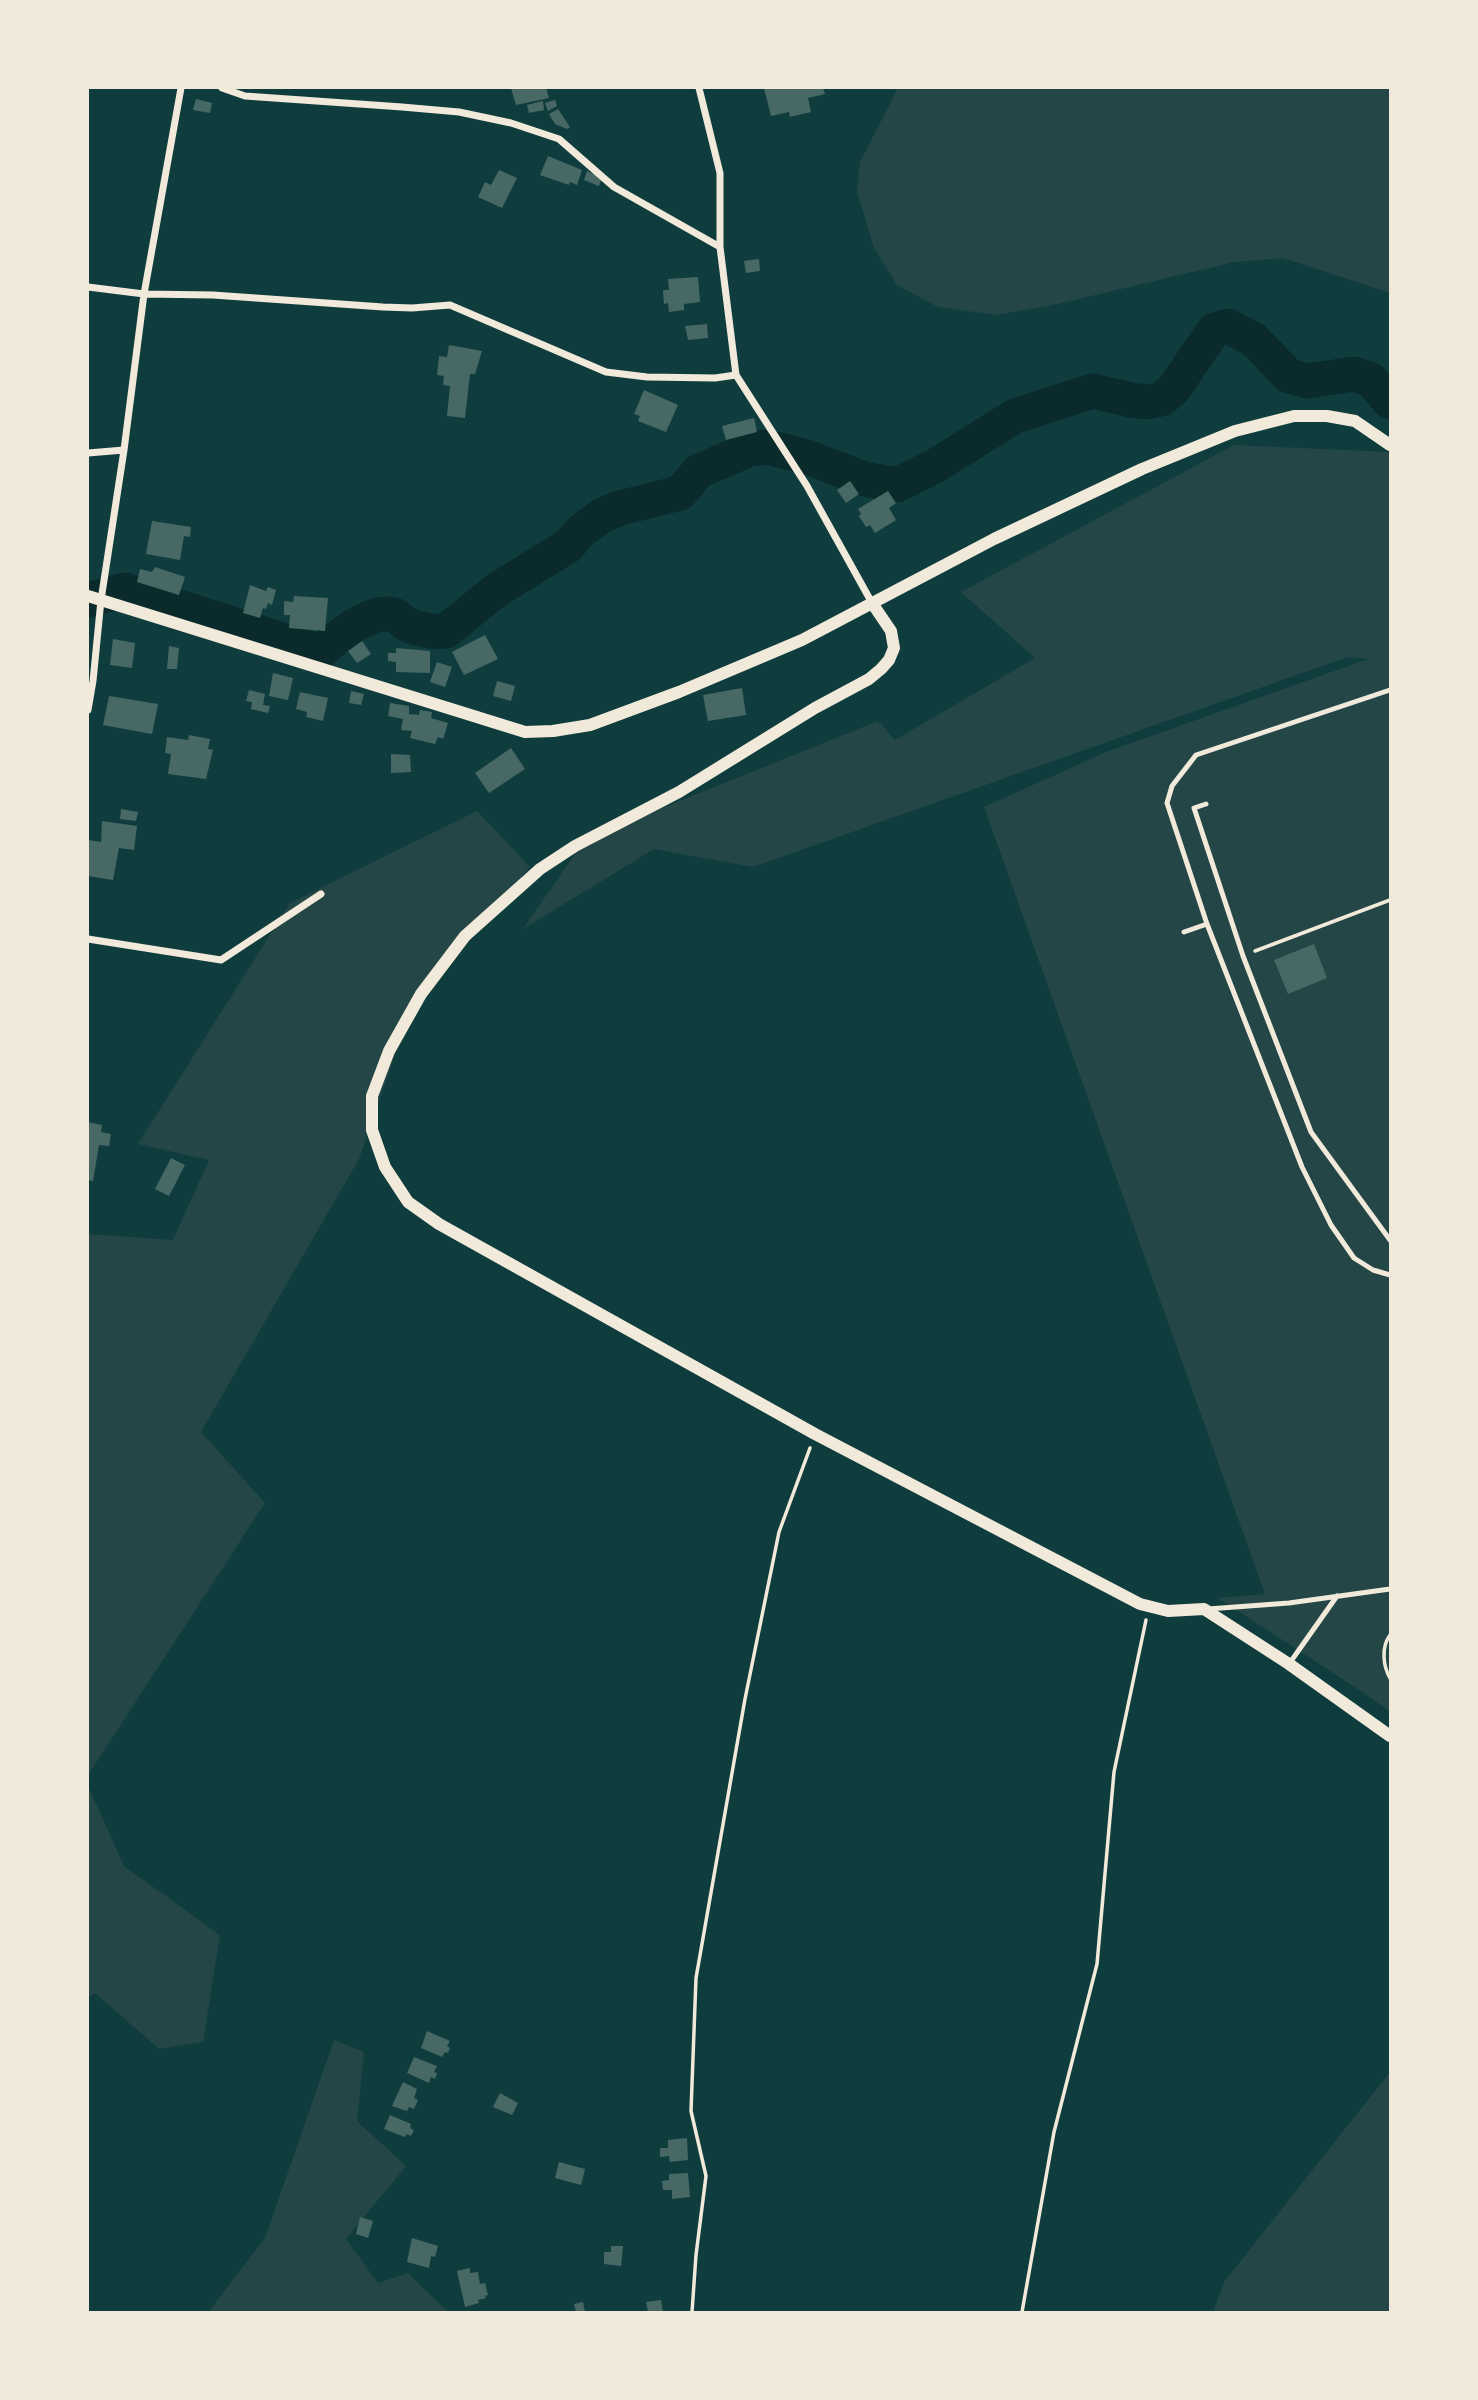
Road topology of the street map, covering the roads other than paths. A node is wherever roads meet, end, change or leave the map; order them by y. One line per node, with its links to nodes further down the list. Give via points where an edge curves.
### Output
1 (181, 88): 6 (street)
2 (222, 88): 4 (street, via 245,96 436,110 511,123 559,139 614,187)
3 (699, 88): 4 (street, via 720,173)
4 (720, 247): 7 (street)
5 (88, 287): 6 (street)
6 (144, 294): 7 (street, via 412,308 450,305 606,372 647,377); 9 (street)
7 (736, 375): 13 (street, via 807,486)
8 (1391, 445): 13 (street, via 1355,421 1326,416 1294,416 1235,430 994,539)
9 (124, 450): 10 (street); 12 (street)
10 (88, 453)
11 (88, 596): 12 (street)
12 (101, 600): 13 (street, via 526,732 590,725 623,713 802,640); 15 (street)
13 (872, 603): 25 (street, via 891,631 894,648 889,660 869,679 690,785 575,846 540,869 465,936 421,994 389,1051 372,1096 372,1130 385,1167 408,1202 439,1224 1052,1560 1140,1604 1168,1611)
14 (1391, 690): 18 (lane, via 1196,755 1182,770 1167,803)
15 (88, 710)
16 (1206, 804): 21 (lane, via 1194,808 1243,956 1311,1132)
17 (321, 894): 20 (street, via 221,960)
18 (1207, 925): 19 (lane); 22 (lane, via 1302,1167 1331,1225 1354,1258)
19 (1184, 932)
20 (88, 939)
21 (1391, 1240)
22 (1391, 1275)
23 (1391, 1589): 24 (lane)
24 (1337, 1596): 25 (lane); 26 (lane)
25 (1205, 1609): 26 (street)
26 (1289, 1664): 27 (street)
27 (1391, 1736)

